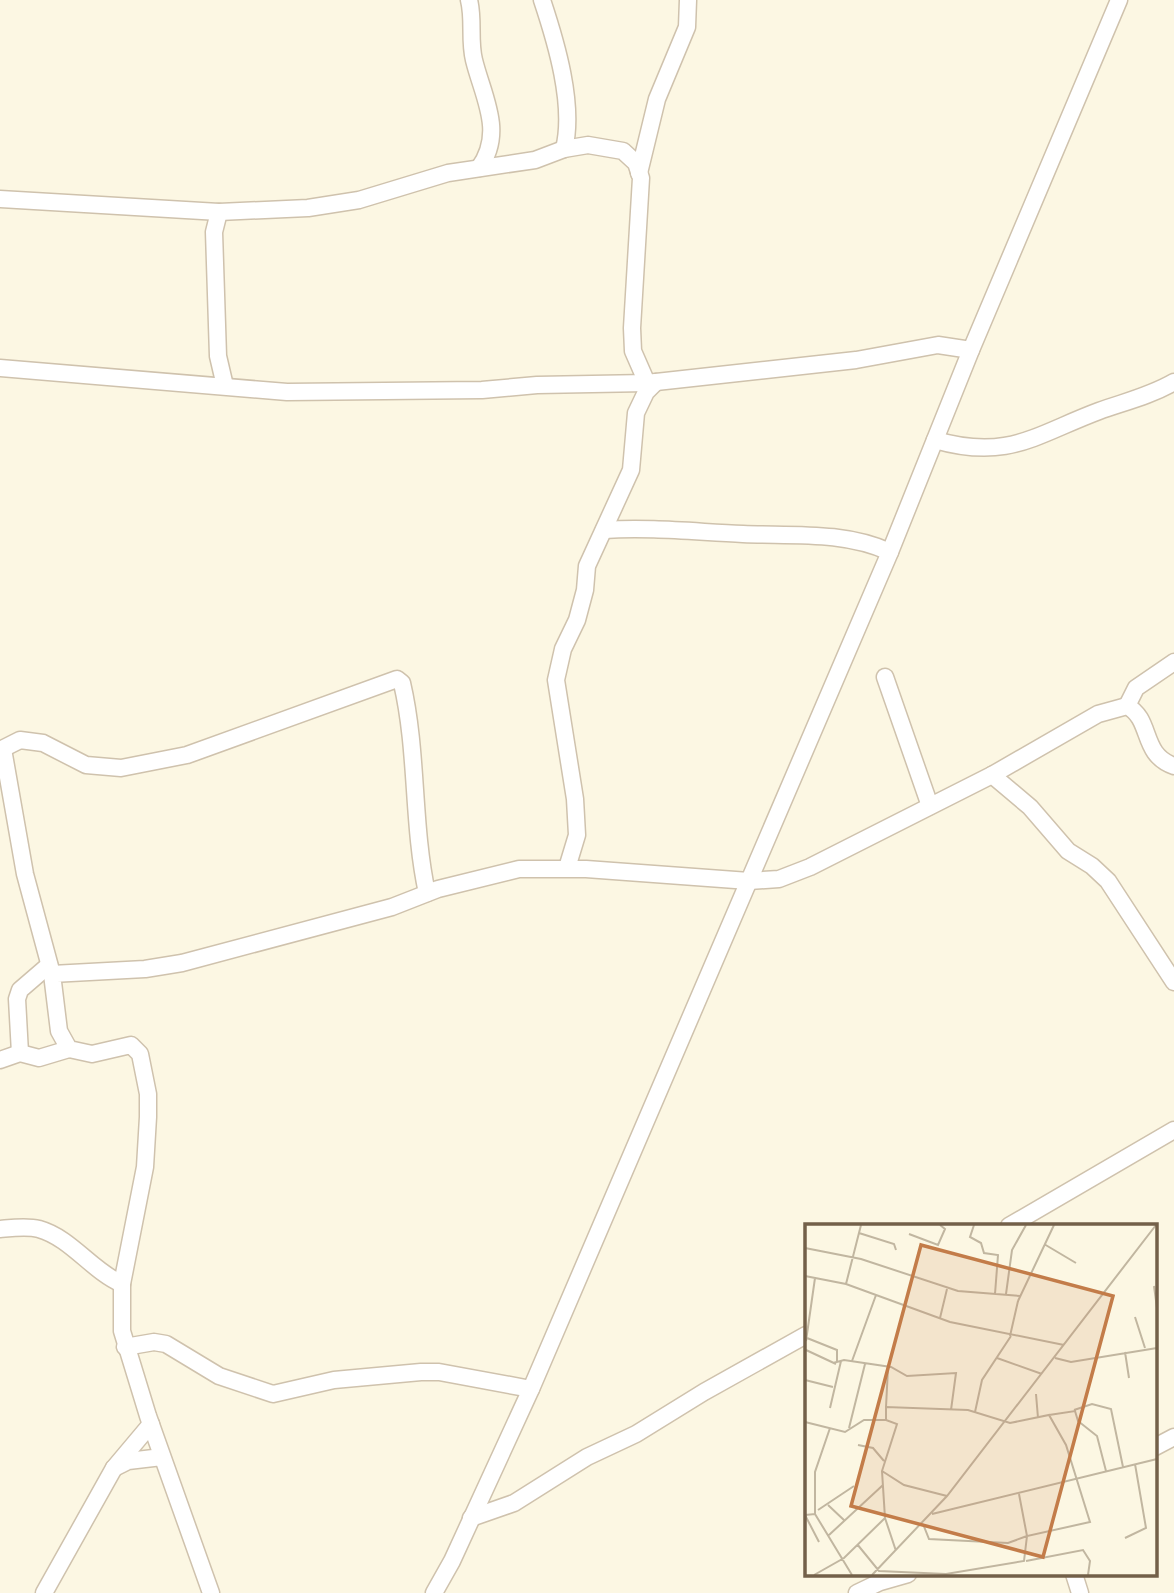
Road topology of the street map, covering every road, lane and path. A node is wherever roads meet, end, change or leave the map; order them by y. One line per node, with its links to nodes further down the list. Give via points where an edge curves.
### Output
1 (469, 0): 8 (street, via 474,59 491,109)
2 (542, 0): 5 (street, via 562,75)
3 (688, 0): 6 (street, via 687,27 660,89)
4 (1119, 0): 14 (street)
5 (565, 142): 7 (street); 8 (street, via 535,160)
6 (646, 142): 7 (street); 9 (street)
7 (623, 151): 9 (street)
8 (494, 159): 12 (street, via 479,168 330,205)
9 (639, 173): 16 (street, via 633,351)
10 (0, 199): 11 (street)
11 (200, 212): 12 (street); 13 (street)
12 (219, 212): 13 (street)
13 (214, 232): 18 (street, via 218,356)
14 (971, 350): 16 (street, via 938,345 856,360); 19 (street)
15 (0, 368): 18 (street)
16 (652, 382): 18 (street, via 287,392); 20 (street, via 636,413 631,470)
17 (1174, 382): 19 (street, via 1034,440 971,447)
18 (225, 386)
19 (935, 440): 21 (street)
20 (604, 530): 21 (street, via 810,535 872,543); 29 (street, via 587,566 577,620 563,649 556,680 575,799 577,835)
21 (890, 552): 30 (street)
22 (1174, 662): 24 (street, via 1136,688)
23 (885, 677): 28 (street)
24 (1127, 706): 26 (street, via 1141,722 1155,755); 27 (street, via 1098,714)
25 (2, 749): 31 (street, via 20,740 43,743 86,765 121,768 187,755 397,679 402,683 408,716 419,859); 32 (street, via 24,874)
26 (1174, 766)
27 (992, 775): 28 (street); 33 (street, via 1030,807 1068,851 1108,881)
28 (930, 806): 30 (street, via 810,867 779,879)
29 (567, 868): 30 (street); 31 (street, via 519,869)
30 (749, 881): 43 (street)
31 (427, 893): 32 (street, via 392,907 182,963 145,969)
32 (50, 970): 34 (street); 35 (street, via 20,990)
33 (1174, 982)
34 (66, 1044): 35 (street, via 35,1058); 40 (street, via 92,1054 131,1045 140,1054 148,1094 145,1167)
35 (20, 1053): 36 (street)
36 (0, 1060)
37 (1174, 1130): 38 (street)
38 (1013, 1224)
39 (0, 1228): 40 (street, via 46,1232)
40 (122, 1284): 42 (street)
41 (805, 1336): 49 (street, via 636,1434 587,1457 537,1491)
42 (125, 1347): 43 (street, via 166,1344 219,1376 273,1394 334,1380 421,1372); 44 (street)
43 (531, 1388): 49 (street)
44 (151, 1424): 47 (street); 48 (street)
45 (1174, 1437): 46 (street)
46 (1156, 1446)
47 (162, 1457): 48 (street, via 128,1461); 54 (street)
48 (114, 1468): 53 (street)
49 (471, 1518): 52 (street)
50 (901, 1576): 55 (street)
51 (1075, 1576): 56 (street)
52 (439, 1591)
53 (44, 1593)
54 (211, 1593)
55 (857, 1593)
56 (1080, 1593)

